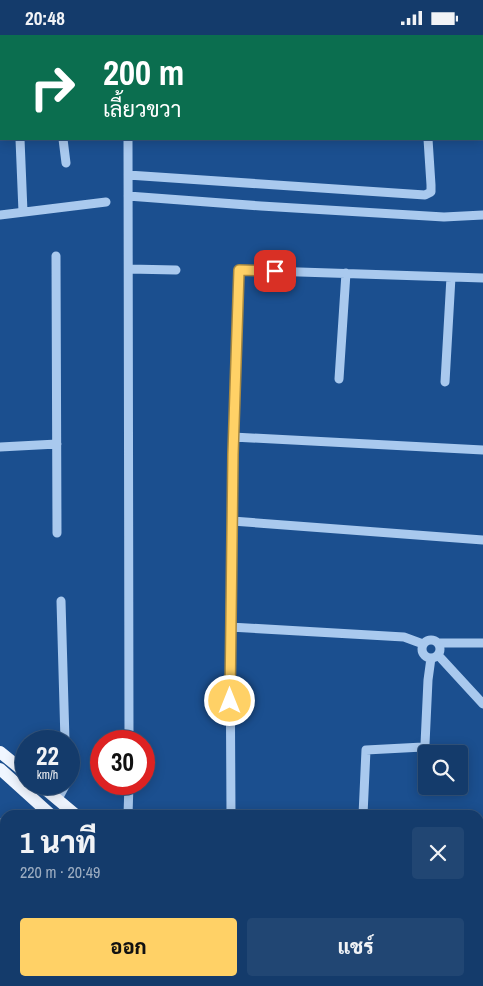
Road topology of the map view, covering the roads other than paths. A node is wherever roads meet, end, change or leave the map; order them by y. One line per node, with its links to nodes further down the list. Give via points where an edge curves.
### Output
1 (20, 140): 9 (street)
2 (63, 140): 5 (street)
3 (128, 140): 6 (street)
4 (428, 140): 6 (street, via 432,185 431,192 425,195)
5 (66, 163)
6 (128, 175): 7 (street)
7 (128, 196): 11 (street, via 444,217); 13 (street)
8 (106, 202): 9 (street)
9 (23, 212): 10 (street)
10 (0, 215)
11 (483, 215)
12 (56, 256): 21 (street)
13 (128, 269): 14 (street); 35 (street)
14 (176, 270)
15 (346, 273): 16 (street); 18 (street); 20 (street, via 239,270)
16 (451, 277): 17 (street); 19 (street)
17 (483, 278)
18 (339, 379)
19 (445, 382)
20 (233, 437): 23 (street); 24 (street)
21 (57, 444): 22 (street); 25 (street)
22 (0, 447)
23 (483, 450)
24 (232, 521): 26 (street); 28 (street)
25 (57, 533)
26 (483, 540)
27 (61, 601): 34 (street)
28 (230, 627): 31 (street, via 404,637); 46 (street)
29 (439, 643): 30 (street); 31 (street, via 430,639); 32 (street, via 441,649)
30 (483, 643)
31 (423, 644): 32 (street, via 423,653)
32 (434, 657): 33 (street); 47 (street, via 428,680 425,744 423,747 366,750)
33 (483, 704)
34 (65, 730)
35 (129, 730)
36 (0, 752): 37 (main road)
37 (15, 764)
38 (0, 769): 43 (main road)
39 (53, 795): 42 (main road)
40 (60, 795): 42 (street)
41 (129, 795): 45 (street)
42 (58, 799): 44 (main road)
43 (45, 810)
44 (70, 810)
45 (128, 810)
46 (231, 810)
47 (363, 810)

